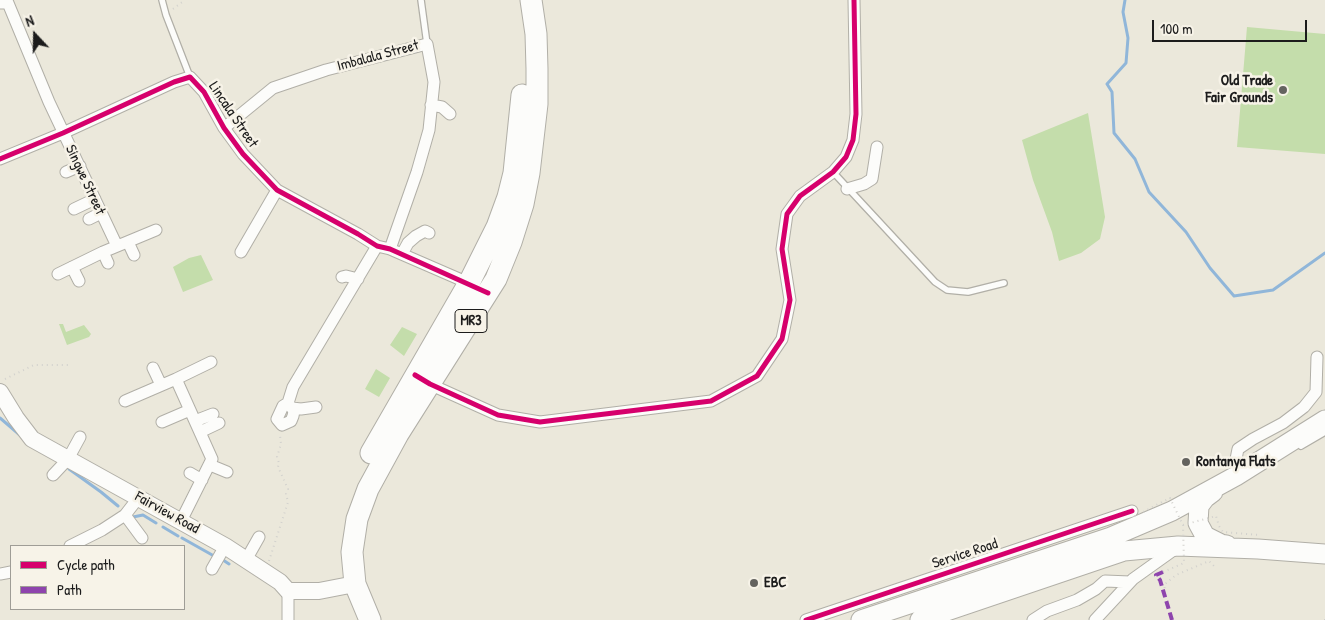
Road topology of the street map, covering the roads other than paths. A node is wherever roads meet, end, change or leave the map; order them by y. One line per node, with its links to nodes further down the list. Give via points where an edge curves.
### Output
1 (162, 0): 8 (lane)
2 (421, 0): 7 (lane)
3 (516, 0): 40 (highway, MR3, via 522,33 523,67 514,173 497,227)
4 (531, 0): 42 (highway, MR3, via 538,69 529,173 511,242)
5 (854, 0): 18 (street, via 856,114 853,140 846,156)
6 (4, 3): 13 (street, Singwe Street)
7 (427, 44): 9 (street, Imbalala Street, via 434,82); 12 (street, Imbalala Street, via 298,78 274,88)
8 (190, 77): 12 (street, Lincala Street, via 204,92); 13 (street, Lincala Street)
9 (432, 100): 10 (street); 11 (street); 29 (street, Imbalala Street, via 417,172)
10 (446, 100)
11 (450, 114)
12 (224, 128): 20 (street, Lincala Street)
13 (63, 134): 15 (street, Lincala Street); 16 (street, Singwe Street)
14 (878, 146): 19 (street, via 872,179)
15 (0, 159)
16 (80, 166): 17 (street); 21 (street, Singwe Street)
17 (66, 172)
18 (833, 172): 19 (lane); 47 (street, via 800,196 787,214 782,249 790,300 782,338 757,376 719,397 711,401 540,422 498,414)
19 (847, 188): 41 (lane, via 946,290 968,292)
20 (277, 190): 28 (street, Lincala Street); 31 (street)
21 (95, 199): 22 (street); 23 (street, Singwe Street)
22 (74, 209)
23 (101, 213): 24 (street); 27 (street, Singwe Street)
24 (88, 219)
25 (156, 230): 27 (street)
26 (429, 233): 32 (street, via 425,231 416,236)
27 (122, 244): 30 (street); 33 (street, Singwe Street)
28 (377, 246): 29 (street, Lincala Street); 38 (street)
29 (390, 249): 32 (street, Lincala Street)
30 (103, 252): 34 (street); 35 (street)
31 (241, 252)
32 (402, 254): 40 (street, Lincala Street)
33 (134, 255)
34 (108, 263)
35 (72, 267): 36 (street); 39 (street)
36 (58, 274)
37 (342, 278): 38 (street)
38 (358, 279): 51 (street, via 293,387)
39 (79, 281)
40 (469, 283): 42 (street, Lincala Street); 47 (highway, MR3)
41 (1004, 283)
42 (488, 293): 47 (highway, MR3)
43 (1317, 357): 67 (street, via 1316,392 1304,408 1238,449)
44 (211, 362): 46 (street)
45 (153, 368): 48 (street)
46 (176, 379): 48 (street); 55 (street)
47 (423, 380): 84 (highway, MR3, via 368,489 357,519)
48 (161, 385): 50 (street)
49 (0, 392): 63 (main road, Fairview Road, via 32,439)
50 (128, 395)
51 (290, 406): 52 (street, via 301,409); 57 (street, via 283,406 277,419)
52 (316, 407)
53 (216, 419): 55 (street)
54 (1325, 420): 62 (main road)
55 (195, 421): 56 (street); 64 (street, via 202,451 212,459)
56 (162, 422)
57 (282, 424)
58 (1325, 432): 60 (lane)
59 (80, 437): 63 (street)
60 (1296, 449)
61 (1287, 451): 62 (lane)
62 (1268, 456): 67 (main road)
63 (68, 459): 68 (street); 70 (main road, Fairview Road)
64 (210, 465): 65 (street); 69 (street)
65 (227, 472)
66 (190, 473): 69 (street)
67 (1238, 474): 76 (main road, via 1205,498 1199,506 1198,523 1205,536 1221,544); 89 (main road, via 1172,511 1110,537)
68 (53, 475)
69 (202, 480): 73 (street)
70 (139, 497): 72 (street); 73 (main road, Fairview Road)
71 (1132, 511): 88 (street, Service Road)
72 (125, 514): 75 (street); 77 (street)
73 (182, 521): 78 (main road, Fairview Road)
74 (259, 537): 81 (street)
75 (142, 538)
76 (1259, 542): 79 (main road); 80 (main road)
77 (72, 545)
78 (225, 546): 81 (main road, Fairview Road); 82 (street)
79 (1178, 546): 83 (street); 90 (main road, via 1124,551)
80 (1325, 554)
81 (246, 560): 85 (main road, Fairview Road)
82 (212, 569)
83 (1130, 582): 91 (street, via 1106,581 1077,600); 92 (street)
84 (348, 585): 85 (main road, via 319,591); 86 (highway, MR3)
85 (288, 591): 87 (street)
86 (357, 618)
87 (288, 620)
88 (806, 620)
89 (861, 620)
90 (920, 620)
91 (1033, 620)
92 (1095, 620)

